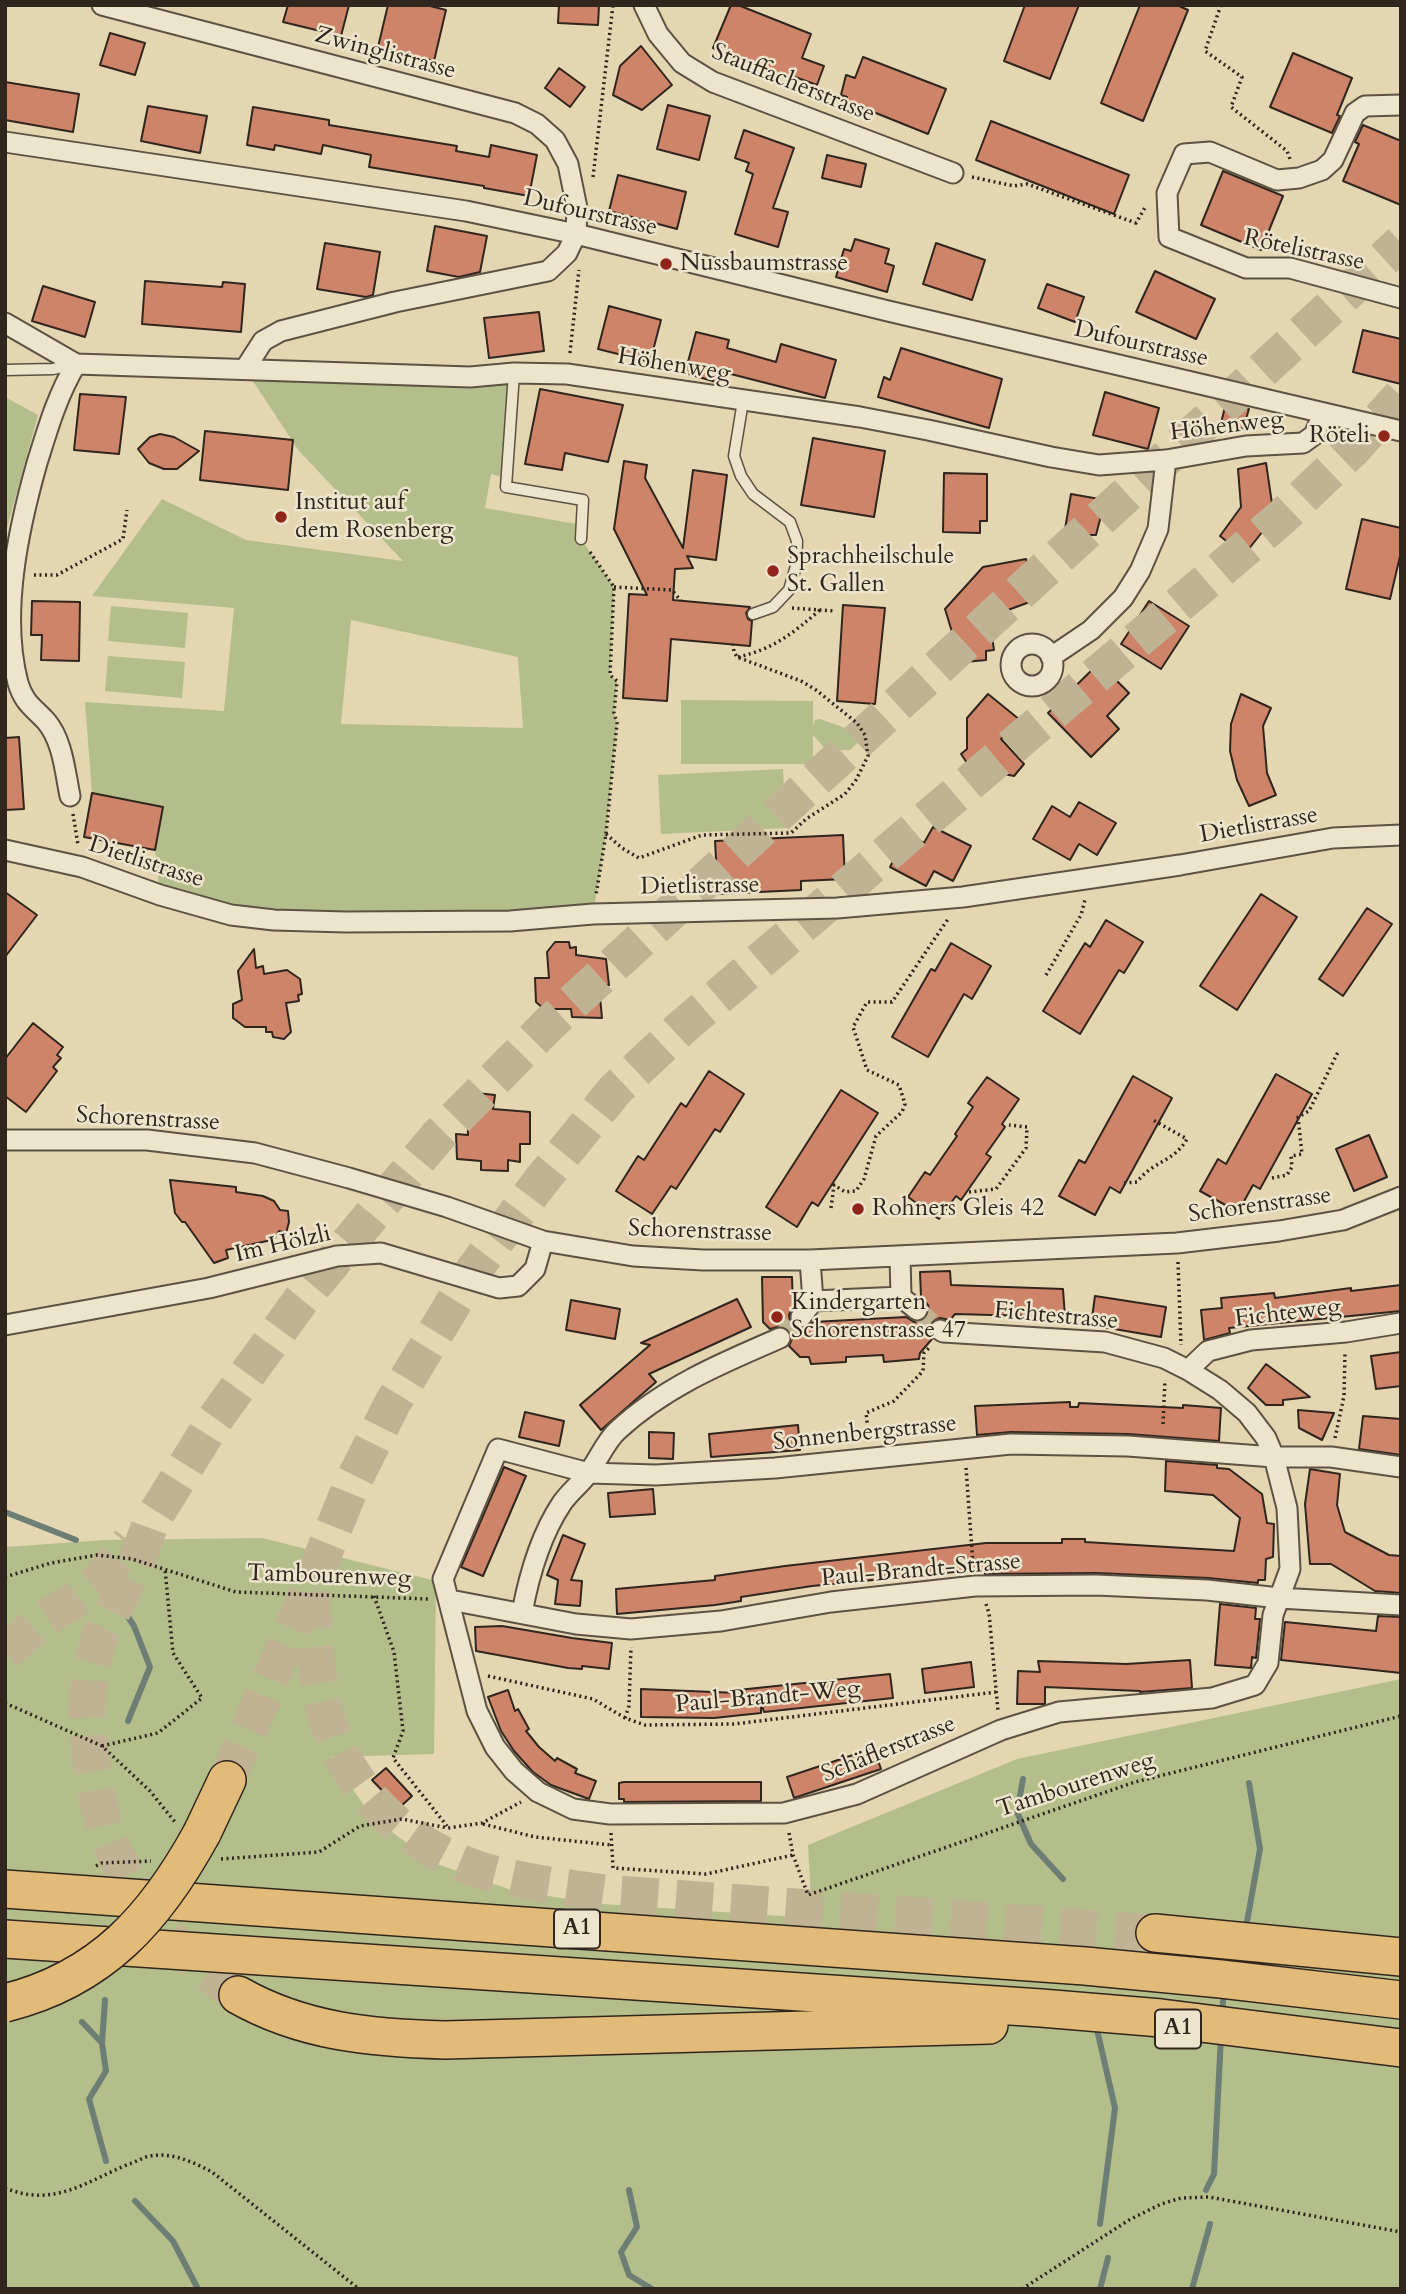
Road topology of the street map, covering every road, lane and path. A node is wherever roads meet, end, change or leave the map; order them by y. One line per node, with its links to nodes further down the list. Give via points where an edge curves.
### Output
1 (613, 5): 9 (path)
2 (644, 5): 7 (street, Stauffacherstrasse, via 658,34 682,63 712,82)
3 (1222, 5): 8 (path, via 1205,51 1242,77 1231,107 1287,151)
4 (108, 6): 11 (street, Zwinglistrasse, via 501,110 537,124 555,140 568,164 577,208)
5 (1401, 105): 8 (street, via 1365,106 1355,113 1333,160 1322,170)
6 (5, 142): 11 (street, Dufourstrasse, via 466,211)
7 (953, 173): 10 (path, via 1014,186 1027,184 1136,223 1154,193)
8 (1299, 178): 10 (street, Rötelistrasse, via 1277,180 1210,152 1184,154)
9 (593, 179)
10 (1167, 194): 12 (street, Rötelistrasse, via 1169,237 1246,268 1290,268)
11 (576, 234): 15 (street, via 567,253 548,271 281,331 263,341); 18 (path, via 580,264); 20 (street, Dufourstrasse)
12 (1401, 298)
13 (5, 323): 14 (street, Höhenweg)
14 (76, 364): 15 (street, Höhenweg); 16 (lane); 25 (street, via 55,404 20,523)
15 (245, 369): 17 (street, Höhenweg, via 470,377)
16 (5, 370)
17 (514, 373): 18 (street, Höhenweg); 24 (lane, via 506,487 583,500)
18 (567, 374): 19 (street, Höhenweg)
19 (743, 401): 22 (street, Höhenweg, via 860,417 1100,465); 28 (lane, via 734,456 741,476 753,494 790,522 797,541 789,590)
20 (1323, 414): 21 (street, Dufourstrasse); 22 (street, Höhenweg, via 1314,435 1303,443 1246,446)
21 (1401, 431)
22 (1166, 460): 34 (street, via 1157,529 1140,570 1123,597 1091,630)
23 (127, 510): 25 (path, via 122,539 57,575)
24 (581, 539): 26 (path)
25 (12, 576): 35 (street, via 12,659 18,685 27,704 47,722 62,754)
26 (614, 587): 27 (path, via 672,590); 36 (path, via 610,675 617,681 617,723)
27 (681, 601)
28 (773, 607): 29 (path); 31 (lane)
29 (820, 610): 30 (path); 33 (path, via 784,640)
30 (835, 611)
31 (752, 614)
32 (733, 644): 33 (path)
33 (737, 657): 36 (path, via 801,681 857,723 865,735 868,757 856,780 845,794 790,833 702,835 639,858)
34 (1051, 657)
35 (70, 796): 39 (path)
36 (606, 834): 41 (path)
37 (1401, 835): 41 (street, Dietlistrasse, via 1333,838 963,897 837,908)
38 (5, 850): 39 (street, Dietlistrasse)
39 (82, 867): 41 (street, Dietlistrasse, via 231,915 274,920 510,921)
40 (1086, 895): 43 (path, via 1081,915)
41 (593, 914)
42 (950, 916): 52 (path, via 892,1002 867,1002 853,1027 867,1070 899,1085 905,1104 876,1136 856,1191 845,1192 834,1185)
43 (1046, 975)
44 (1339, 1050): 48 (path, via 1309,1111 1298,1117 1302,1154 1292,1156 1287,1175)
45 (1153, 1120): 49 (path, via 1187,1139 1180,1153 1147,1170 1137,1182)
46 (1009, 1125): 50 (path, via 1027,1127 1026,1148 996,1189)
47 (5, 1140): 53 (street, Schorenstrasse, via 147,1140 255,1153 435,1204)
48 (1272, 1178)
49 (1124, 1183)
50 (969, 1192)
51 (1401, 1197): 54 (street, Schorenstrasse, via 1343,1220)
52 (831, 1208)
53 (543, 1241): 56 (street, Schorenstrasse, via 633,1256); 62 (street, Im Hölzli, via 535,1269 518,1286 499,1288 381,1253 337,1256 209,1288)
54 (1177, 1243): 55 (street, Schorenstrasse); 66 (path, via 1182,1345 1165,1345)
55 (900, 1256): 56 (street, Schorenstrasse); 57 (street)
56 (810, 1260): 58 (street)
57 (901, 1297): 58 (street); 59 (street)
58 (813, 1301): 60 (street)
59 (917, 1310)
60 (801, 1317)
61 (1401, 1323): 64 (street, Fichteweg)
62 (5, 1325)
63 (942, 1331): 66 (street, Fichtestrasse, via 1105,1342); 70 (path, via 924,1353 923,1371 894,1401 866,1413)
64 (1346, 1332): 67 (street, Fichteweg, via 1251,1340 1208,1351); 69 (path, via 1344,1396)
65 (780, 1338): 74 (street, via 692,1377 650,1405 615,1432)
66 (1165, 1359): 67 (street, Fichtestrasse); 68 (path)
67 (1188, 1370): 71 (street, Fichtestrasse, via 1247,1413)
68 (1163, 1424)
69 (1336, 1434)
70 (869, 1445)
71 (1274, 1457): 72 (street, Sonnenbergstrasse, via 1331,1457); 74 (street, Sonnenbergstrasse, via 1128,1446 1011,1444 775,1468); 79 (street, Fichtestrasse, via 1287,1508 1290,1569)
72 (1401, 1466)
73 (966, 1472): 75 (path)
74 (589, 1474): 80 (street, Sonnenbergstrasse, via 498,1449 443,1579); 83 (street, via 562,1503 541,1543)
75 (971, 1535)
76 (165, 1569): 77 (path, Tambourenweg, via 97,1555); 78 (path, Tambourenweg, via 236,1592); 91 (path, via 173,1653 202,1698 158,1733)
77 (5, 1577)
78 (373, 1596): 80 (path, Tambourenweg); 97 (path, via 394,1652 403,1731 393,1758)
79 (1279, 1598): 81 (street, Paul-Brandt-Strasse); 84 (street, Paul-Brandt-Strasse, via 1096,1585 975,1586); 90 (street, Schäflerstrasse, via 1268,1663 1255,1685 1212,1698 1059,1712)
80 (450, 1600): 83 (street, Paul-Brandt-Strasse); 85 (street, Schäflerstrasse)
81 (1401, 1605)
82 (989, 1609): 86 (path)
83 (522, 1614): 84 (street, Paul-Brandt-Strasse)
84 (631, 1629): 89 (path)
85 (467, 1672): 89 (path, Paul-Brandt-Weg, via 593,1699); 93 (street, Schäflerstrasse, via 477,1711 495,1747)
86 (996, 1692): 89 (path, Paul-Brandt-Weg, via 734,1724 645,1725); 90 (path)
87 (5, 1703): 91 (path)
88 (1401, 1716): 100 (path, Tambourenweg, via 1135,1782 808,1895)
89 (625, 1718)
90 (1001, 1730): 94 (street, Schäflerstrasse, via 857,1794)
91 (102, 1746): 98 (path)
92 (227, 1780): 98 (highway)
93 (538, 1792): 95 (street, Schäflerstrasse, via 573,1809); 96 (path)
94 (784, 1813): 95 (street, Schäflerstrasse); 100 (path, Tambourenweg)
95 (610, 1814): 99 (path)
96 (482, 1824): 97 (path); 99 (path)
97 (448, 1828): 98 (path, via 402,1819 360,1826 319,1852)
98 (198, 1841): 109 (highway, bridge, via 166,1893 130,1935 68,1979)
99 (611, 1845): 100 (path, via 612,1868 706,1874)
100 (793, 1855)
101 (158, 1861): 102 (path)
102 (102, 1863)
103 (5, 1889): 108 (highway, A1, via 1149,1971)
104 (1155, 1933): 106 (highway)
105 (5, 1938): 110 (highway, A1)
106 (1401, 1956)
107 (238, 1995): 110 (highway, A1, via 310,2026 412,2039)
108 (1401, 2000)
109 (5, 2003)
110 (1040, 2017): 111 (highway, A1)
111 (1401, 2048)
112 (5, 2188): 114 (path, via 45,2196 72,2191 150,2156 186,2158 212,2172)
113 (1401, 2232): 115 (path, via 1209,2197 1181,2198 1129,2220)
114 (359, 2289)
115 (1022, 2289)

